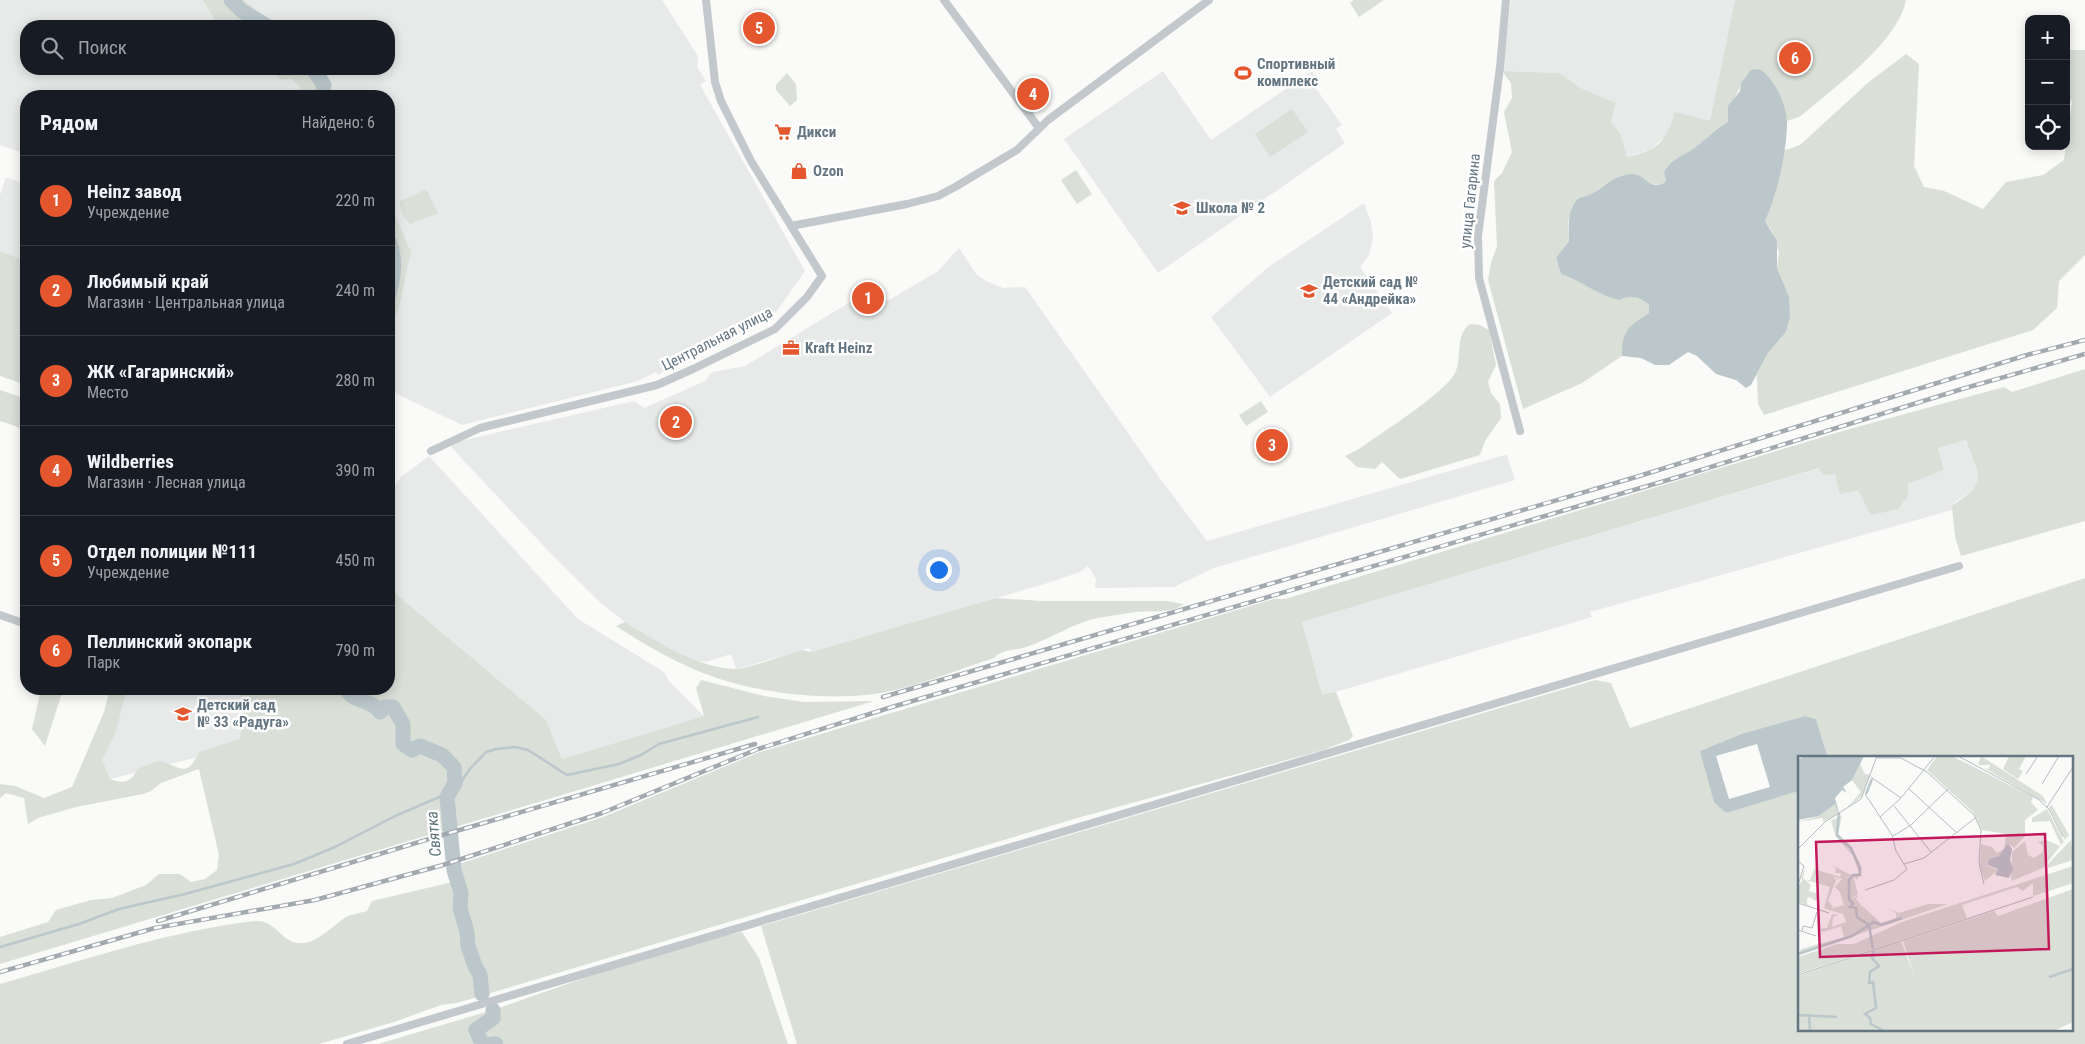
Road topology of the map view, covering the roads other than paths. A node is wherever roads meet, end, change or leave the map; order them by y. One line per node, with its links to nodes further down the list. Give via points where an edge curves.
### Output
1 (706, 0): 6 (street, Центральная улица, via 715,82 721,101 751,161)
2 (944, 0): 5 (street)
3 (1209, 0): 5 (street)
4 (1506, 0): 7 (street, улица Гагарина, via 1478,236 1480,278)
5 (1040, 128): 6 (street, via 1017,150 938,196)
6 (791, 226): 8 (street, Центральная улица, via 822,276 807,297 775,329 657,385 480,428)
7 (1520, 431)
8 (430, 451)
9 (1959, 566): 12 (street)
10 (0, 615): 11 (street)
11 (20, 622)
12 (347, 1044)

